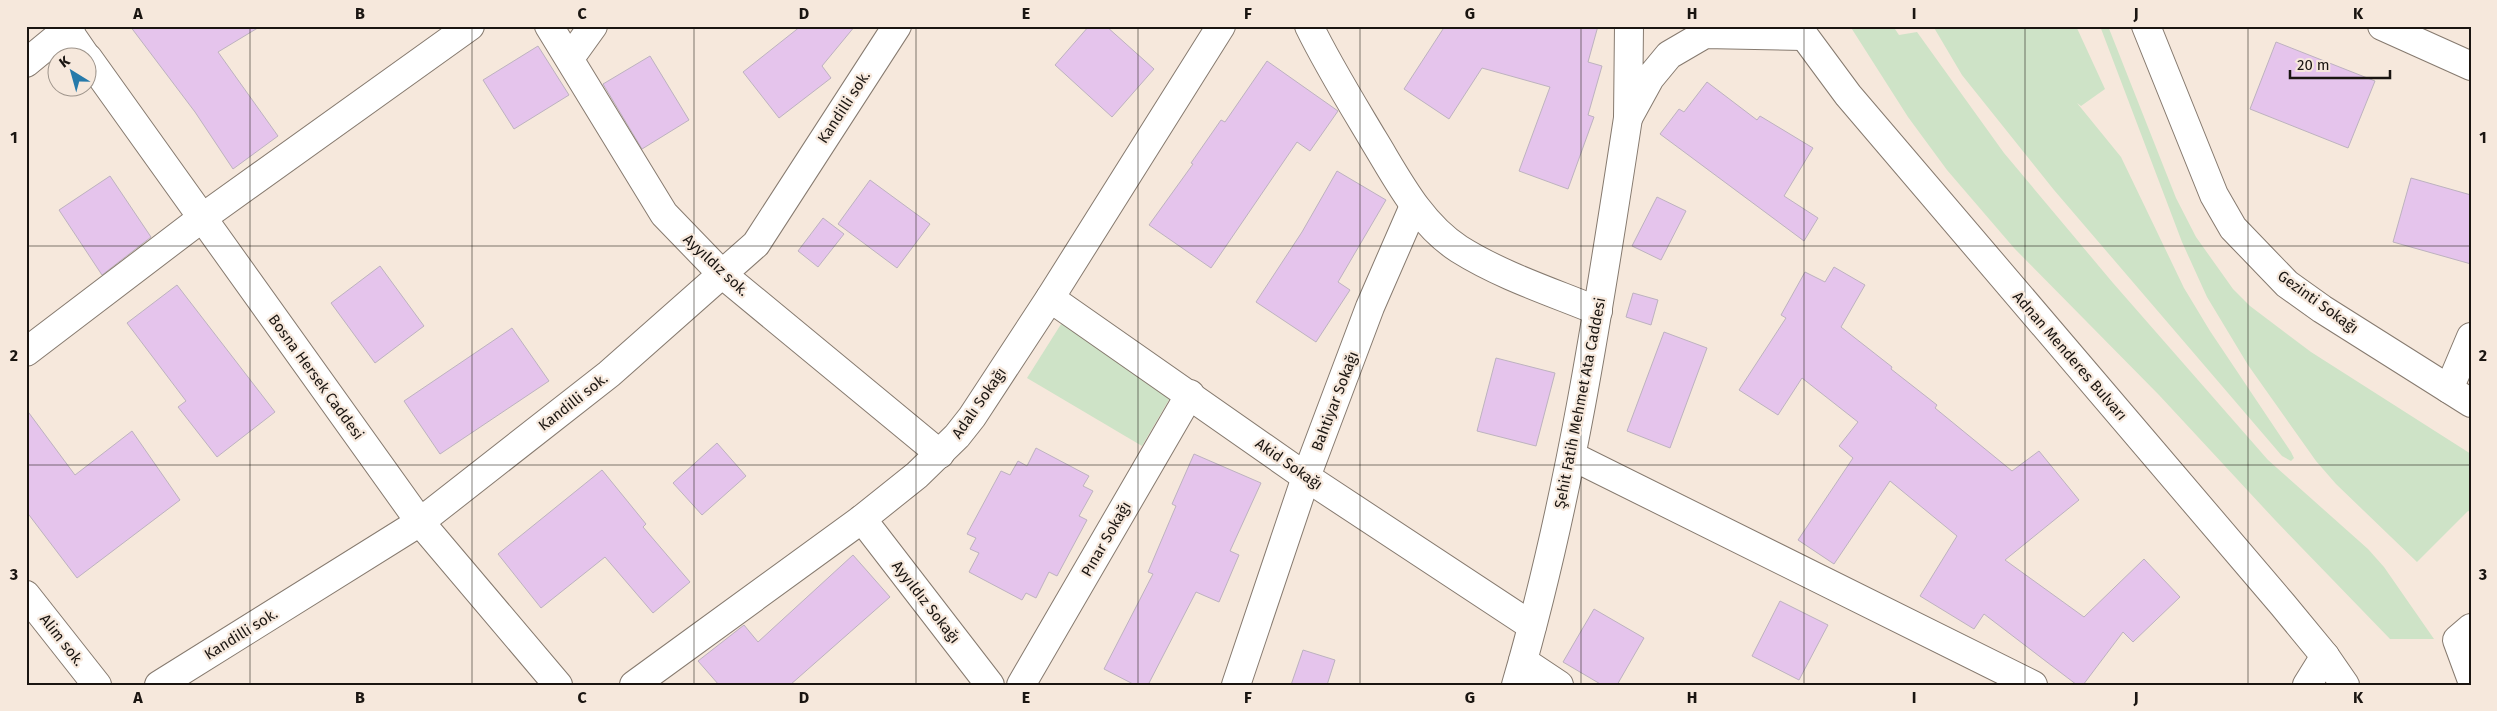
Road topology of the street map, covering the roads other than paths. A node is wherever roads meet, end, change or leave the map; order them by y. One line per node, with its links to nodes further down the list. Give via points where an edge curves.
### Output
1 (470, 26): 19 (street)
2 (549, 26): 13 (street, Ayyıldız sok.)
3 (593, 26): 13 (street)
4 (897, 26): 20 (street, Kandilli sok., via 756,244)
5 (1221, 26): 21 (street, Adalı Sokağı)
6 (1309, 26): 18 (street, via 1326,61)
7 (1628, 26): 17 (street, Şehit Fatih Mehmet Ata Caddesi)
8 (2146, 26): 26 (street, Gezinti Sokağı, via 2214,195 2233,228 2287,284)
9 (2382, 26): 15 (street)
10 (67, 27): 12 (street, Bosna Hersek Caddesi); 14 (street)
11 (1800, 31): 17 (street, Şehit Fatih Mehmet Ata Caddesi, via 1705,34 1669,55 1650,78); 35 (street, Adnan Menderes Bulvarı, via 1848,95)
12 (81, 48)
13 (570, 58): 20 (street, Ayyıldız sok., via 664,214)
14 (26, 63)
15 (2471, 66)
16 (98, 73): 19 (street, Bosna Hersek Caddesi)
17 (1628, 118): 22 (street, Şehit Fatih Mehmet Ata Caddesi)
18 (1414, 206): 22 (street, via 1433,228 1458,248 1490,266); 29 (street, Bahtiyar Sokağı, via 1370,307)
19 (202, 218): 24 (street); 31 (street, Bosna Hersek Caddesi)
20 (722, 274): 27 (street, Ayyıldız sok.); 31 (street, Kandilli sok., via 609,374)
21 (1050, 298): 25 (street, Akid Sokağı); 27 (street, Adalı Sokağı, via 972,417)
22 (1598, 311): 28 (street, Şehit Fatih Mehmet Ata Caddesi)
23 (2471, 337): 26 (street)
24 (26, 352)
25 (1190, 394): 29 (street, Akid Sokağı); 43 (street, Pınar Sokağı)
26 (2460, 396)
27 (940, 454): 30 (street, Adalı Sokağı)
28 (1572, 456): 33 (street, Şehit Fatih Mehmet Ata Caddesi); 46 (street)
29 (1306, 477): 33 (street, Akid Sokağı); 44 (street, Bahtiyar Sokağı)
30 (862, 519): 41 (street, Adalı Sokağı); 42 (street, Ayyıldız Sokağı)
31 (420, 522): 39 (street, Kandilli sok.); 40 (street, Bosna Hersek Caddesi)
32 (26, 595): 38 (street, Alim sok.)
33 (1532, 626): 36 (street, Şehit Fatih Mehmet Ata Caddesi)
34 (2471, 628): 37 (street, via 2458,640)
35 (2325, 656): 47 (street); 48 (street, Adnan Menderes Bulvarı)
36 (1520, 673): 45 (street)
37 (2471, 678)
38 (97, 685)
39 (159, 685)
40 (558, 685)
41 (634, 685)
42 (990, 685)
43 (1022, 685)
44 (1236, 685)
45 (1559, 685)
46 (2033, 685)
47 (2307, 685)
48 (2345, 685)

